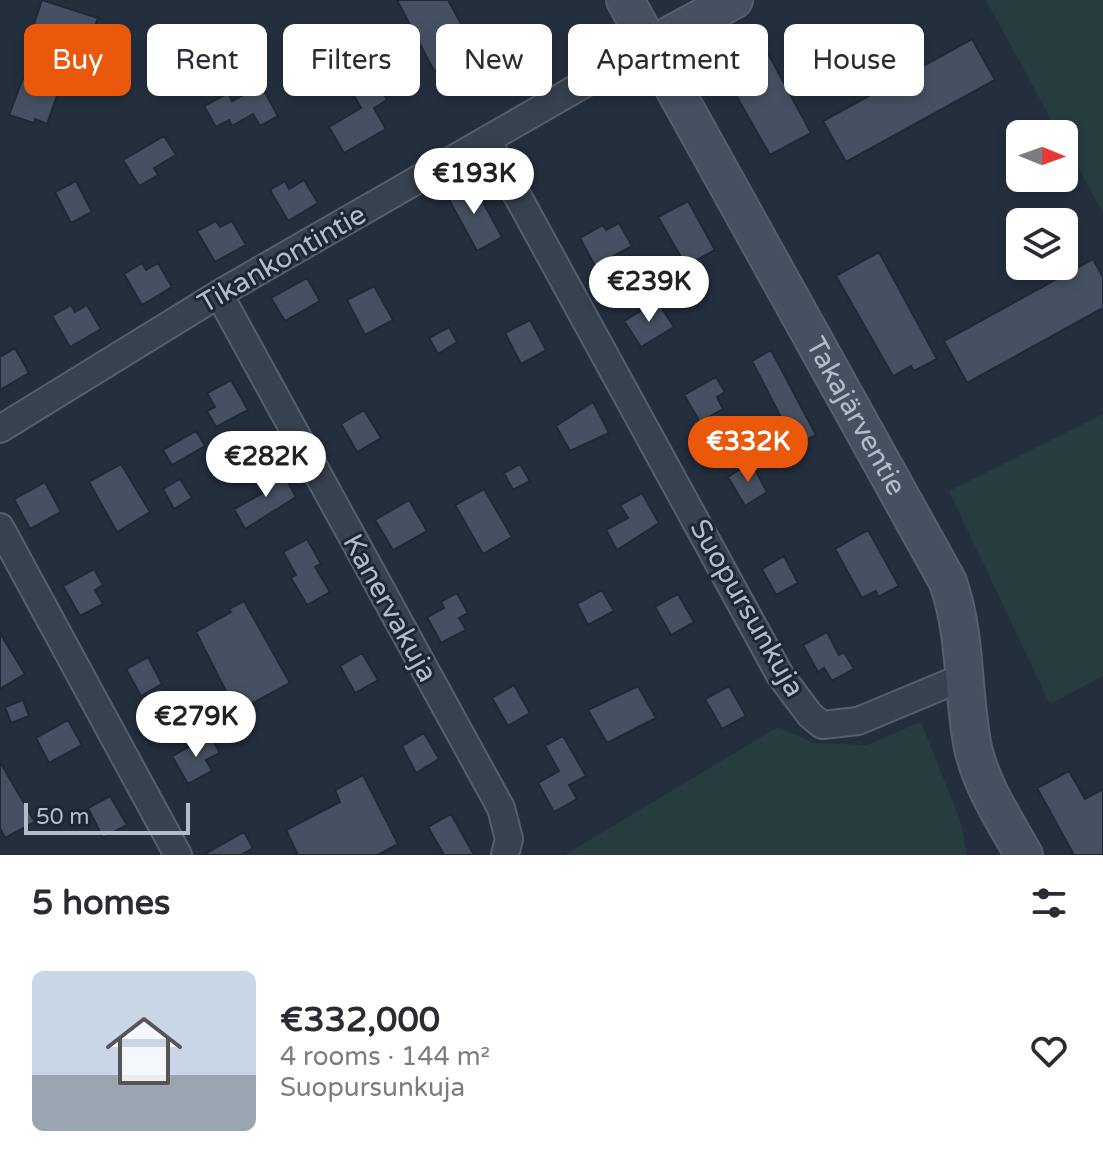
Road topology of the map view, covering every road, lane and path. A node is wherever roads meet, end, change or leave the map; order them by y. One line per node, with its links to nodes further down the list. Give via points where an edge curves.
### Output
1 (625, 0): 3 (street, Takajärventie)
2 (734, 0): 4 (street)
3 (638, 24)
4 (690, 24)
5 (568, 95): 7 (street, Tikankontintie)
6 (678, 96): 11 (street, Takajärventie, via 948,582 959,615)
7 (488, 142): 8 (street, Tikankontintie); 11 (street, Suopursunkuja, via 780,675 810,715 822,725 848,724)
8 (219, 294): 9 (street, Tikankontintie); 12 (street, Kanervakuja, via 501,808)
9 (0, 429)
10 (0, 527): 13 (street)
11 (966, 676): 14 (street, Takajärventie, via 977,762)
12 (507, 847)
13 (178, 855)
14 (1024, 855)

